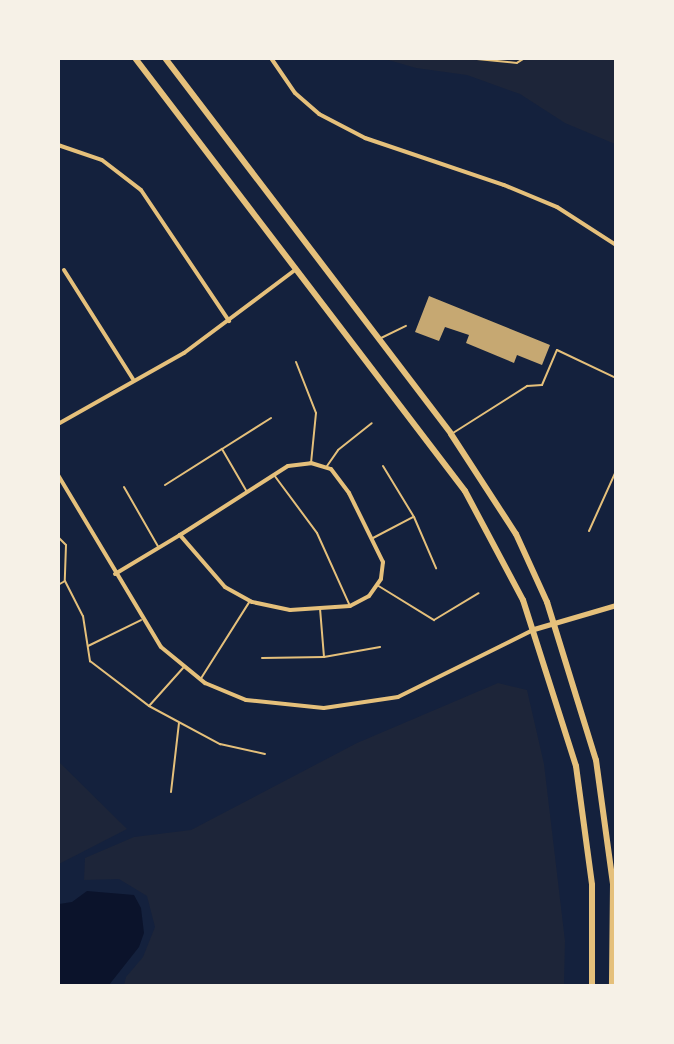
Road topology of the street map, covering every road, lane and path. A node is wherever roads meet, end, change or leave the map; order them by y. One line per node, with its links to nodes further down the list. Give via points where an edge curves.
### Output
1 (135, 58): 9 (main road)
2 (165, 58): 12 (main road)
3 (271, 58): 7 (street, via 295,93 320,114 365,138 557,207)
4 (467, 58): 5 (path, via 517,63)
5 (525, 58)
6 (58, 144): 10 (street, via 102,160 141,190)
7 (615, 245)
8 (64, 270): 15 (street)
9 (295, 270): 10 (street); 48 (main road, via 465,491 523,600)
10 (229, 321): 15 (street, via 184,352)
11 (406, 326): 12 (lane)
12 (378, 339): 19 (main road)
13 (296, 362): 21 (lane, via 316,413)
14 (615, 378): 19 (lane, via 557,350 542,386 527,386)
15 (133, 379): 18 (street)
16 (271, 418): 20 (lane)
17 (372, 423): 22 (lane, via 338,450)
18 (58, 424)
19 (451, 434): 47 (main road, via 516,534)
20 (222, 449): 27 (lane); 29 (lane)
21 (311, 463): 22 (street); 26 (street, via 288,466)
22 (327, 466): 34 (street, via 349,493)
23 (383, 466): 30 (lane)
24 (615, 471): 31 (lane)
25 (58, 475): 37 (street)
26 (274, 475): 29 (street); 44 (lane, via 317,533)
27 (165, 485)
28 (124, 487): 35 (lane)
29 (247, 492): 32 (street)
30 (414, 516): 34 (lane); 36 (lane)
31 (589, 531)
32 (180, 535): 35 (street); 42 (street, via 225,586)
33 (58, 537): 38 (lane, via 66,545)
34 (373, 538): 40 (street, via 384,562)
35 (159, 548): 37 (street)
36 (436, 568)
37 (114, 574): 46 (street)
38 (65, 581): 39 (lane); 49 (lane, via 83,616)
39 (58, 585)
40 (377, 585): 41 (lane, via 434,620); 44 (street, via 369,596)
41 (478, 593)
42 (250, 600): 45 (street, via 290,610); 54 (lane)
43 (615, 605): 47 (street)
44 (350, 606): 45 (street)
45 (321, 608): 51 (lane)
46 (141, 620): 49 (lane); 53 (street)
47 (554, 622): 48 (street); 59 (main road, via 596,760 613,884)
48 (534, 629): 54 (street, via 422,688 373,702 324,708 274,705 246,700); 61 (main road, via 576,766 592,885)
49 (88, 646): 55 (lane, via 90,661)
50 (380, 647): 51 (lane)
51 (324, 657): 52 (lane)
52 (262, 658)
53 (183, 668): 54 (street); 55 (lane)
54 (200, 680)
55 (149, 706): 56 (lane)
56 (179, 723): 57 (lane, via 220,744); 58 (lane)
57 (265, 754)
58 (171, 792)
59 (614, 932): 60 (main road)
60 (614, 944): 62 (main road)
61 (592, 986)
62 (612, 986)

